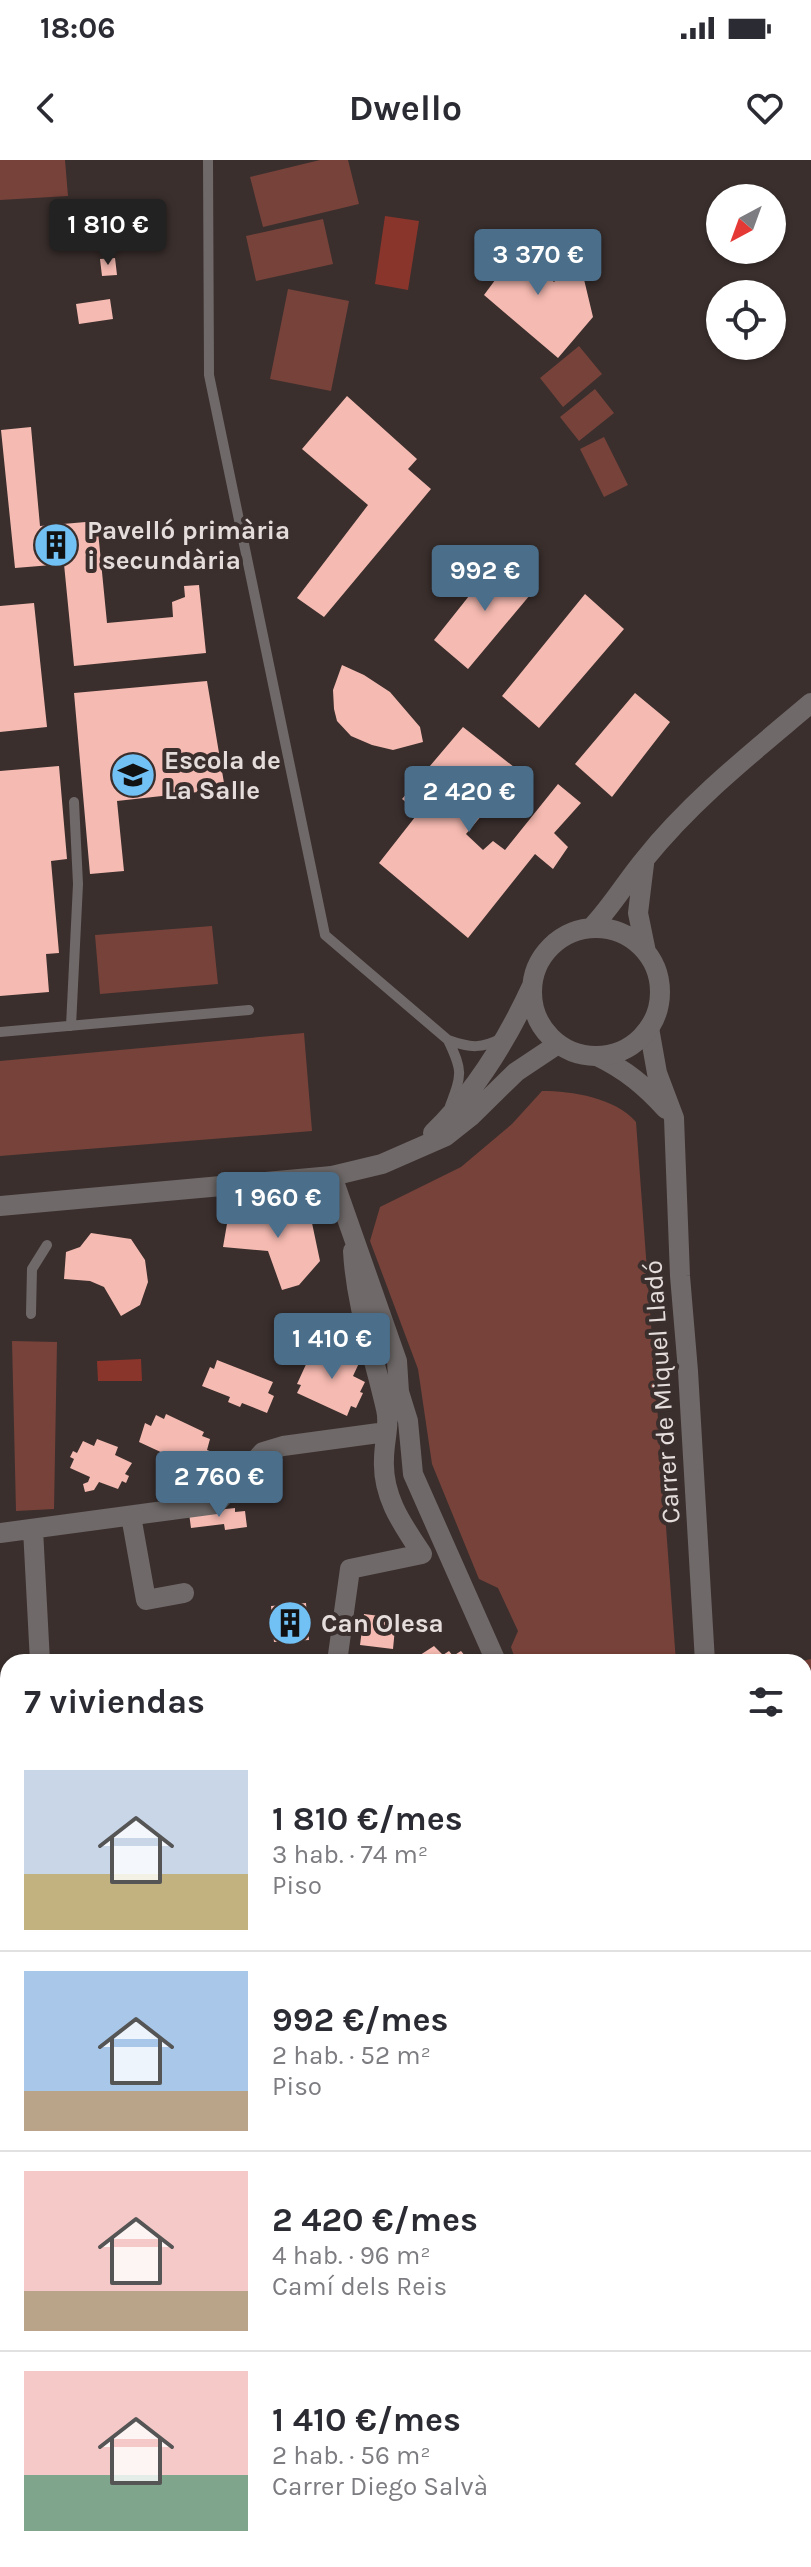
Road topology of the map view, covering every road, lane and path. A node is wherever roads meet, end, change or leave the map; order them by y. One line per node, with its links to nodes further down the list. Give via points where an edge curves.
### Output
1 (208, 160): 13 (lane, via 209,375 325,935)
2 (811, 703): 4 (street, via 713,787)
3 (74, 802): 9 (lane, via 78,884)
4 (644, 860): 5 (street); 6 (street, via 638,913)
5 (591, 928): 6 (street, via 613,930); 7 (street, via 551,946 538,964)
6 (646, 952): 10 (street, via 660,990)
7 (532, 986): 12 (street); 14 (street, via 543,1029)
8 (249, 1010): 9 (lane)
9 (71, 1026): 11 (lane)
10 (649, 1028): 15 (street, via 636,1043); 16 (street, Carrer de Miquel Lladó, via 657,1073)
11 (0, 1032)
12 (510, 1033): 13 (lane, via 471,1048); 17 (street)
13 (448, 1040): 17 (lane, via 461,1065)
14 (558, 1044): 15 (street); 18 (street, via 516,1072 446,1136)
15 (597, 1056): 16 (street, via 641,1082)
16 (674, 1118): 32 (street, Carrer de Miquel Lladó)
17 (443, 1123): 18 (street)
18 (413, 1152): 19 (street)
19 (332, 1176): 20 (street); 21 (street)
20 (0, 1206)
21 (352, 1234): 24 (street, via 355,1286 387,1413); 31 (street, via 397,1361 413,1474)
22 (47, 1245): 23 (lane, via 32,1269)
23 (31, 1314)
24 (386, 1432): 25 (street, via 263,1452 216,1504); 30 (street, via 387,1494 422,1554 350,1569)
25 (131, 1516): 26 (street); 28 (street, via 146,1600)
26 (33, 1529): 27 (street); 29 (street)
27 (0, 1533)
28 (184, 1593)
29 (40, 1654)
30 (338, 1654)
31 (493, 1654)
32 (705, 1654)

